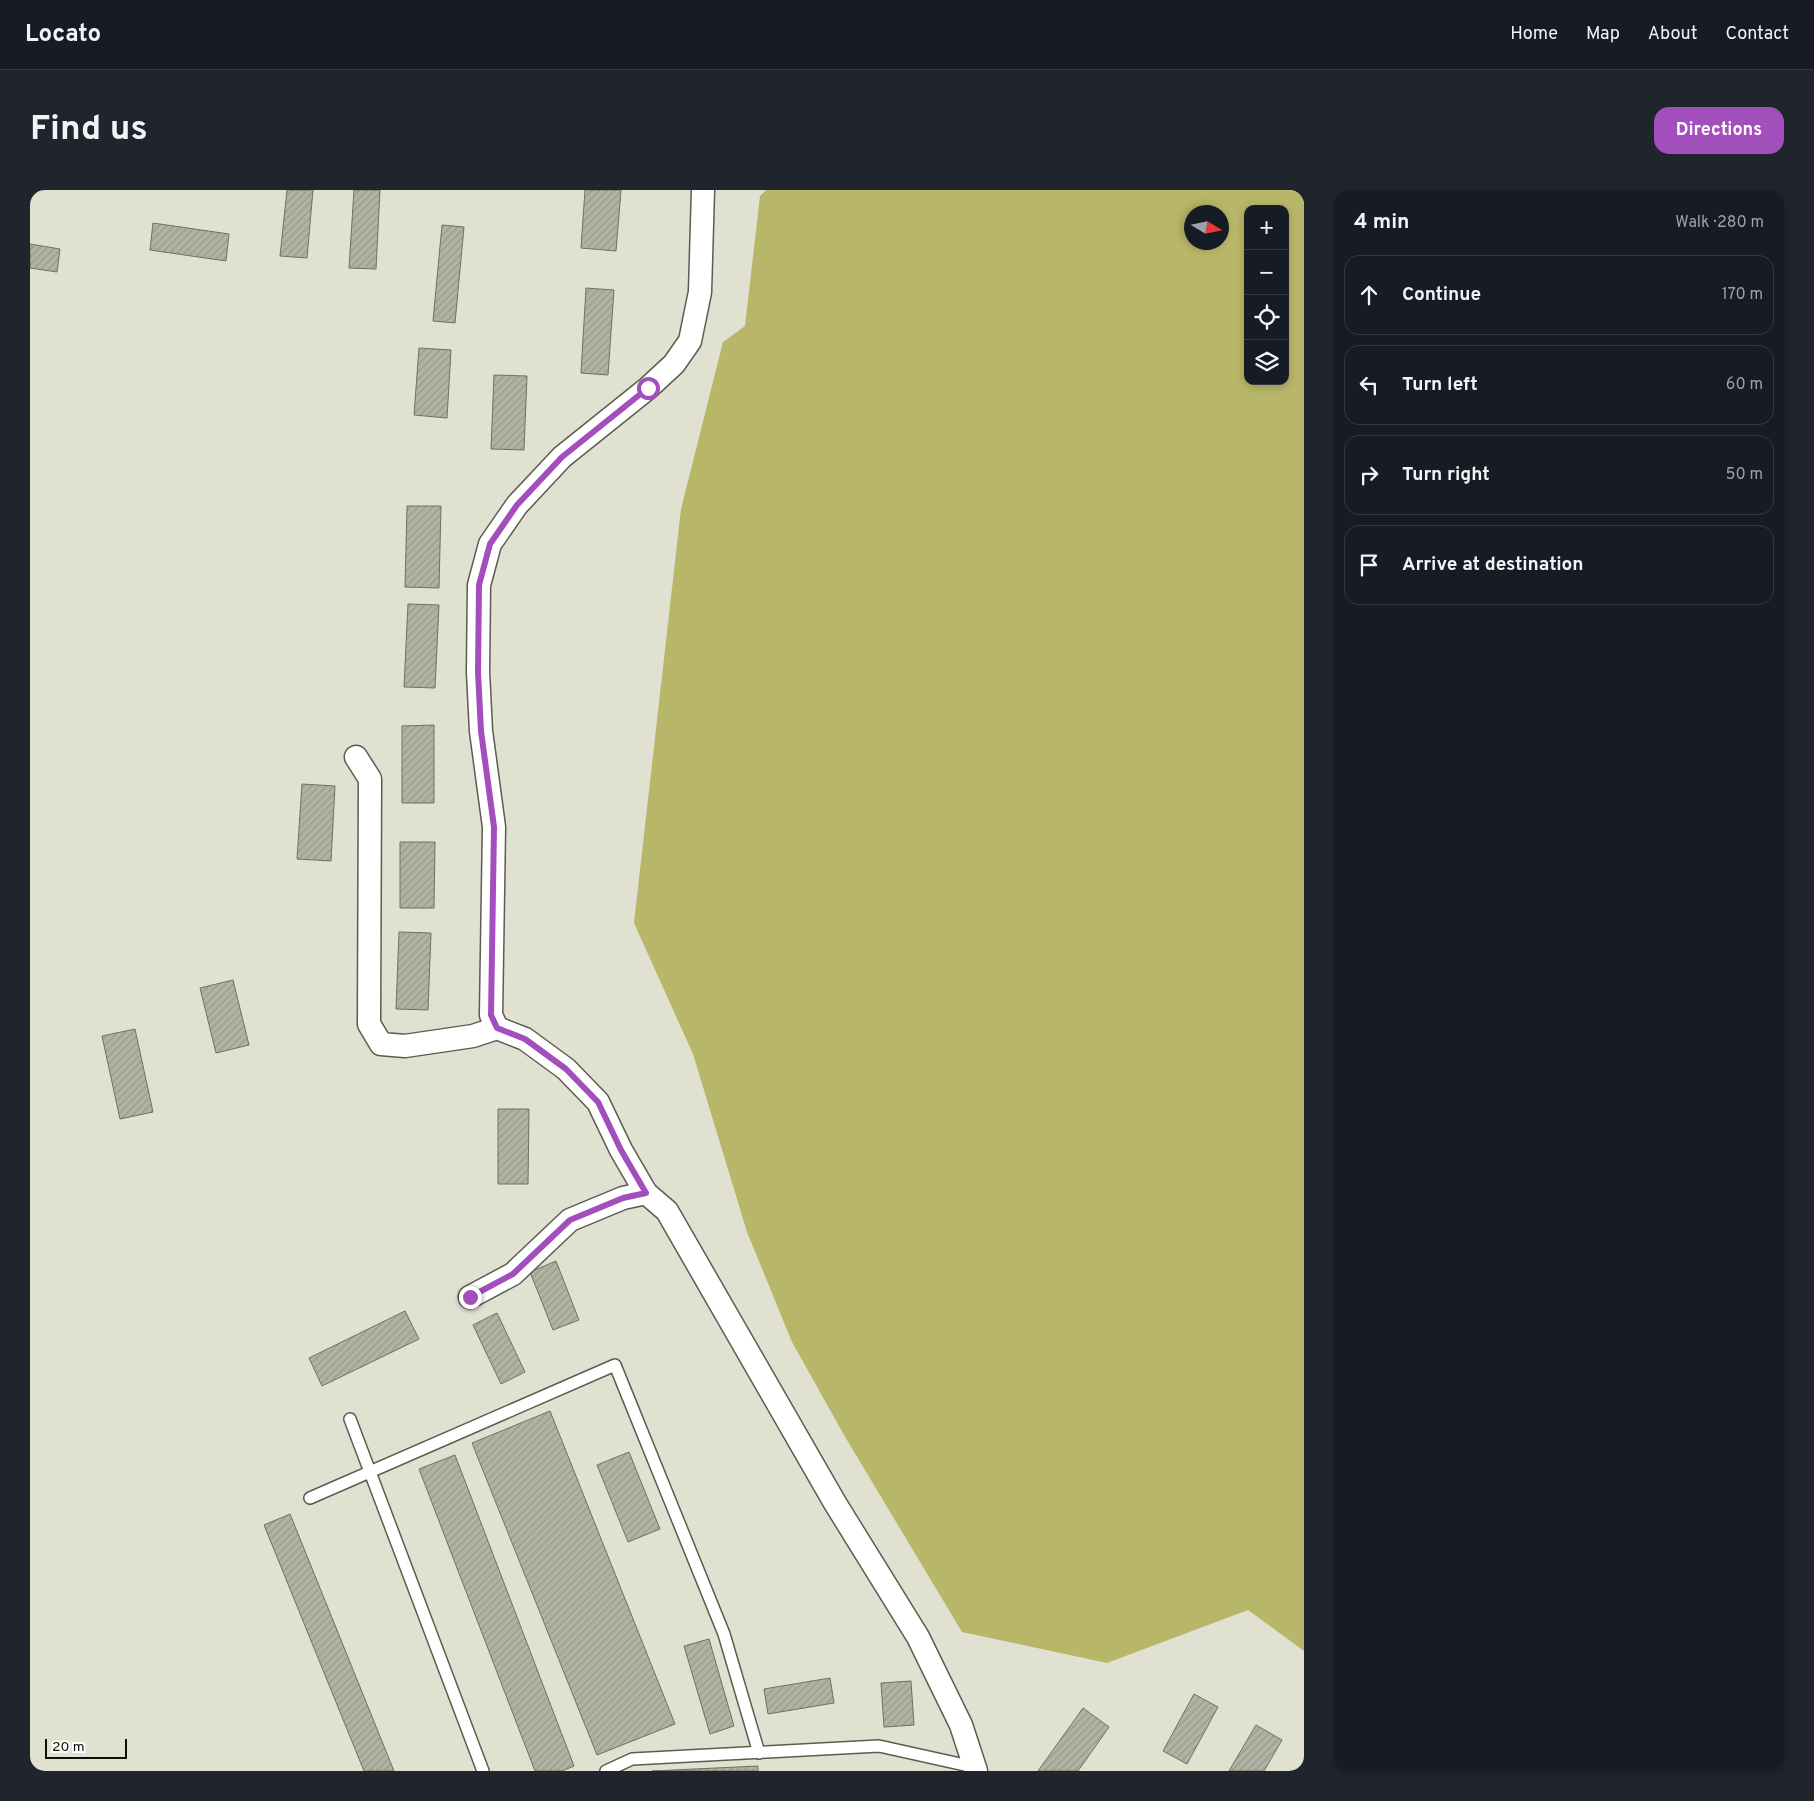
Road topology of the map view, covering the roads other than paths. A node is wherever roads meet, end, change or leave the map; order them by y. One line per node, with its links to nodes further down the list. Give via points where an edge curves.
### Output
1 (703, 190): 3 (street, via 700,292 690,341 674,364 562,457 517,505 490,544 479,585 481,731 494,827 491,1015)
2 (356, 757): 3 (street, via 370,779 369,1024 381,1044 405,1046 473,1036)
3 (497, 1028): 4 (street, via 525,1039 560,1064 598,1102)
4 (646, 1193): 5 (street, via 623,1198 570,1220 513,1274); 10 (street, via 667,1211 835,1503 918,1637 961,1725)
5 (470, 1297)
6 (350, 1419): 7 (lane)
7 (371, 1470): 8 (lane); 9 (lane, via 615,1365 724,1634); 11 (lane)
8 (310, 1498)
9 (759, 1753): 10 (lane, via 879,1746); 12 (lane, via 632,1759)
10 (975, 1769)
11 (484, 1771)
12 (606, 1771)

